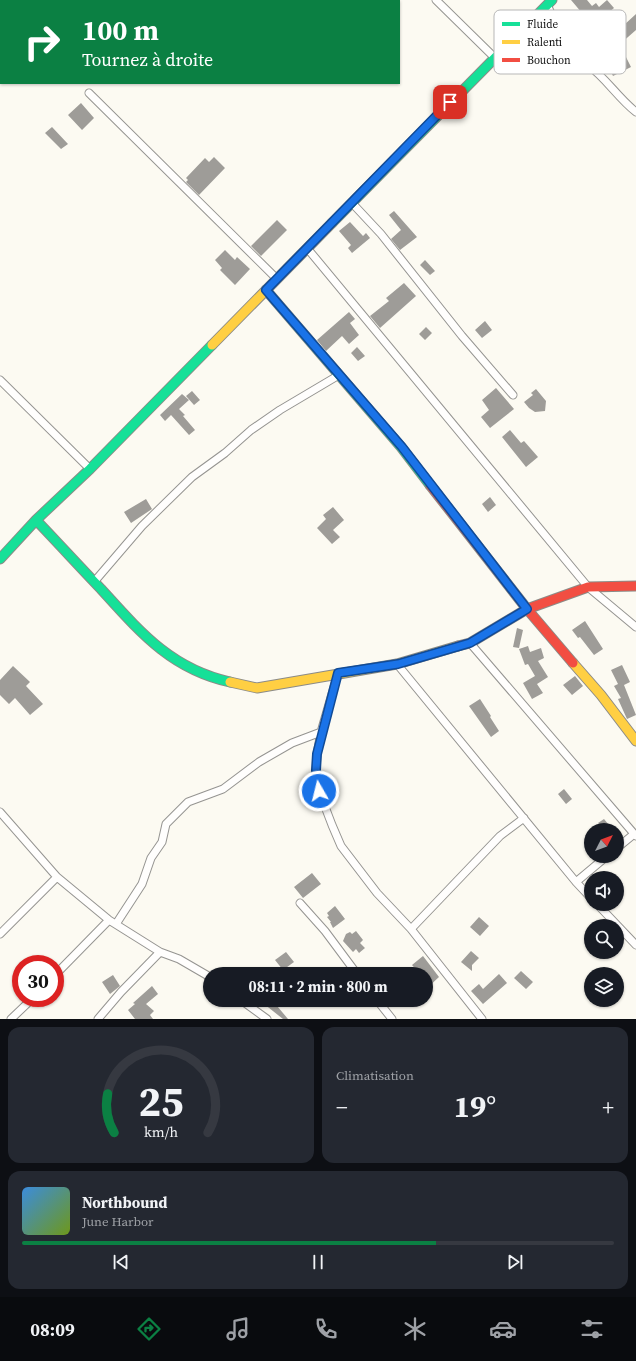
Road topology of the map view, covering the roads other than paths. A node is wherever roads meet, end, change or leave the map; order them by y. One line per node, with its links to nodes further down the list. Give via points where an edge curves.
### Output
1 (436, 0): 4 (street)
2 (549, 2): 3 (street)
3 (541, 10)
4 (494, 57): 8 (street)
5 (598, 74): 7 (street)
6 (89, 92): 10 (street)
7 (636, 112)
8 (352, 203): 9 (street); 14 (street, via 381,234 462,336)
9 (307, 248): 10 (street); 20 (street)
10 (277, 279): 11 (street)
11 (266, 290): 12 (street); 15 (street)
12 (339, 375): 18 (street, via 251,430 192,477 142,526); 21 (street, via 402,447)
13 (0, 380): 15 (street)
14 (514, 395)
15 (90, 468): 16 (street)
16 (36, 520): 17 (street); 18 (street)
17 (0, 559)
18 (94, 582): 25 (street, via 144,636 178,662 217,679 258,688)
19 (636, 586): 20 (street)
20 (588, 587): 21 (street); 22 (street)
21 (527, 609): 23 (street); 27 (street)
22 (636, 627)
23 (470, 643): 24 (street); 30 (street)
24 (398, 664): 25 (street); 29 (street)
25 (338, 673): 26 (street)
26 (321, 732): 39 (street, via 292,743 259,762 223,789 188,802 166,824 162,842 150,860 140,887); 40 (street, via 316,770 319,791 341,846 377,893)
27 (636, 741)
28 (0, 812): 33 (street)
29 (524, 818): 34 (street); 40 (street, via 500,836)
30 (635, 835): 31 (street)
31 (624, 843)
32 (599, 863): 34 (street)
33 (57, 877): 38 (street); 41 (street)
34 (576, 882): 35 (street)
35 (584, 891)
36 (300, 903): 45 (street)
37 (604, 911): 42 (street)
38 (109, 920): 39 (street); 44 (street)
39 (116, 924): 43 (street)
40 (411, 929): 54 (street)
41 (0, 934)
42 (636, 945)
43 (160, 952): 46 (street, via 179,959); 51 (street)
44 (64, 966)
45 (352, 967)
46 (203, 973)
47 (24, 1007): 50 (street)
48 (251, 1007): 52 (street)
49 (383, 1007): 53 (street)
50 (11, 1019)
51 (98, 1019)
52 (267, 1019)
53 (392, 1019)
54 (482, 1019)

